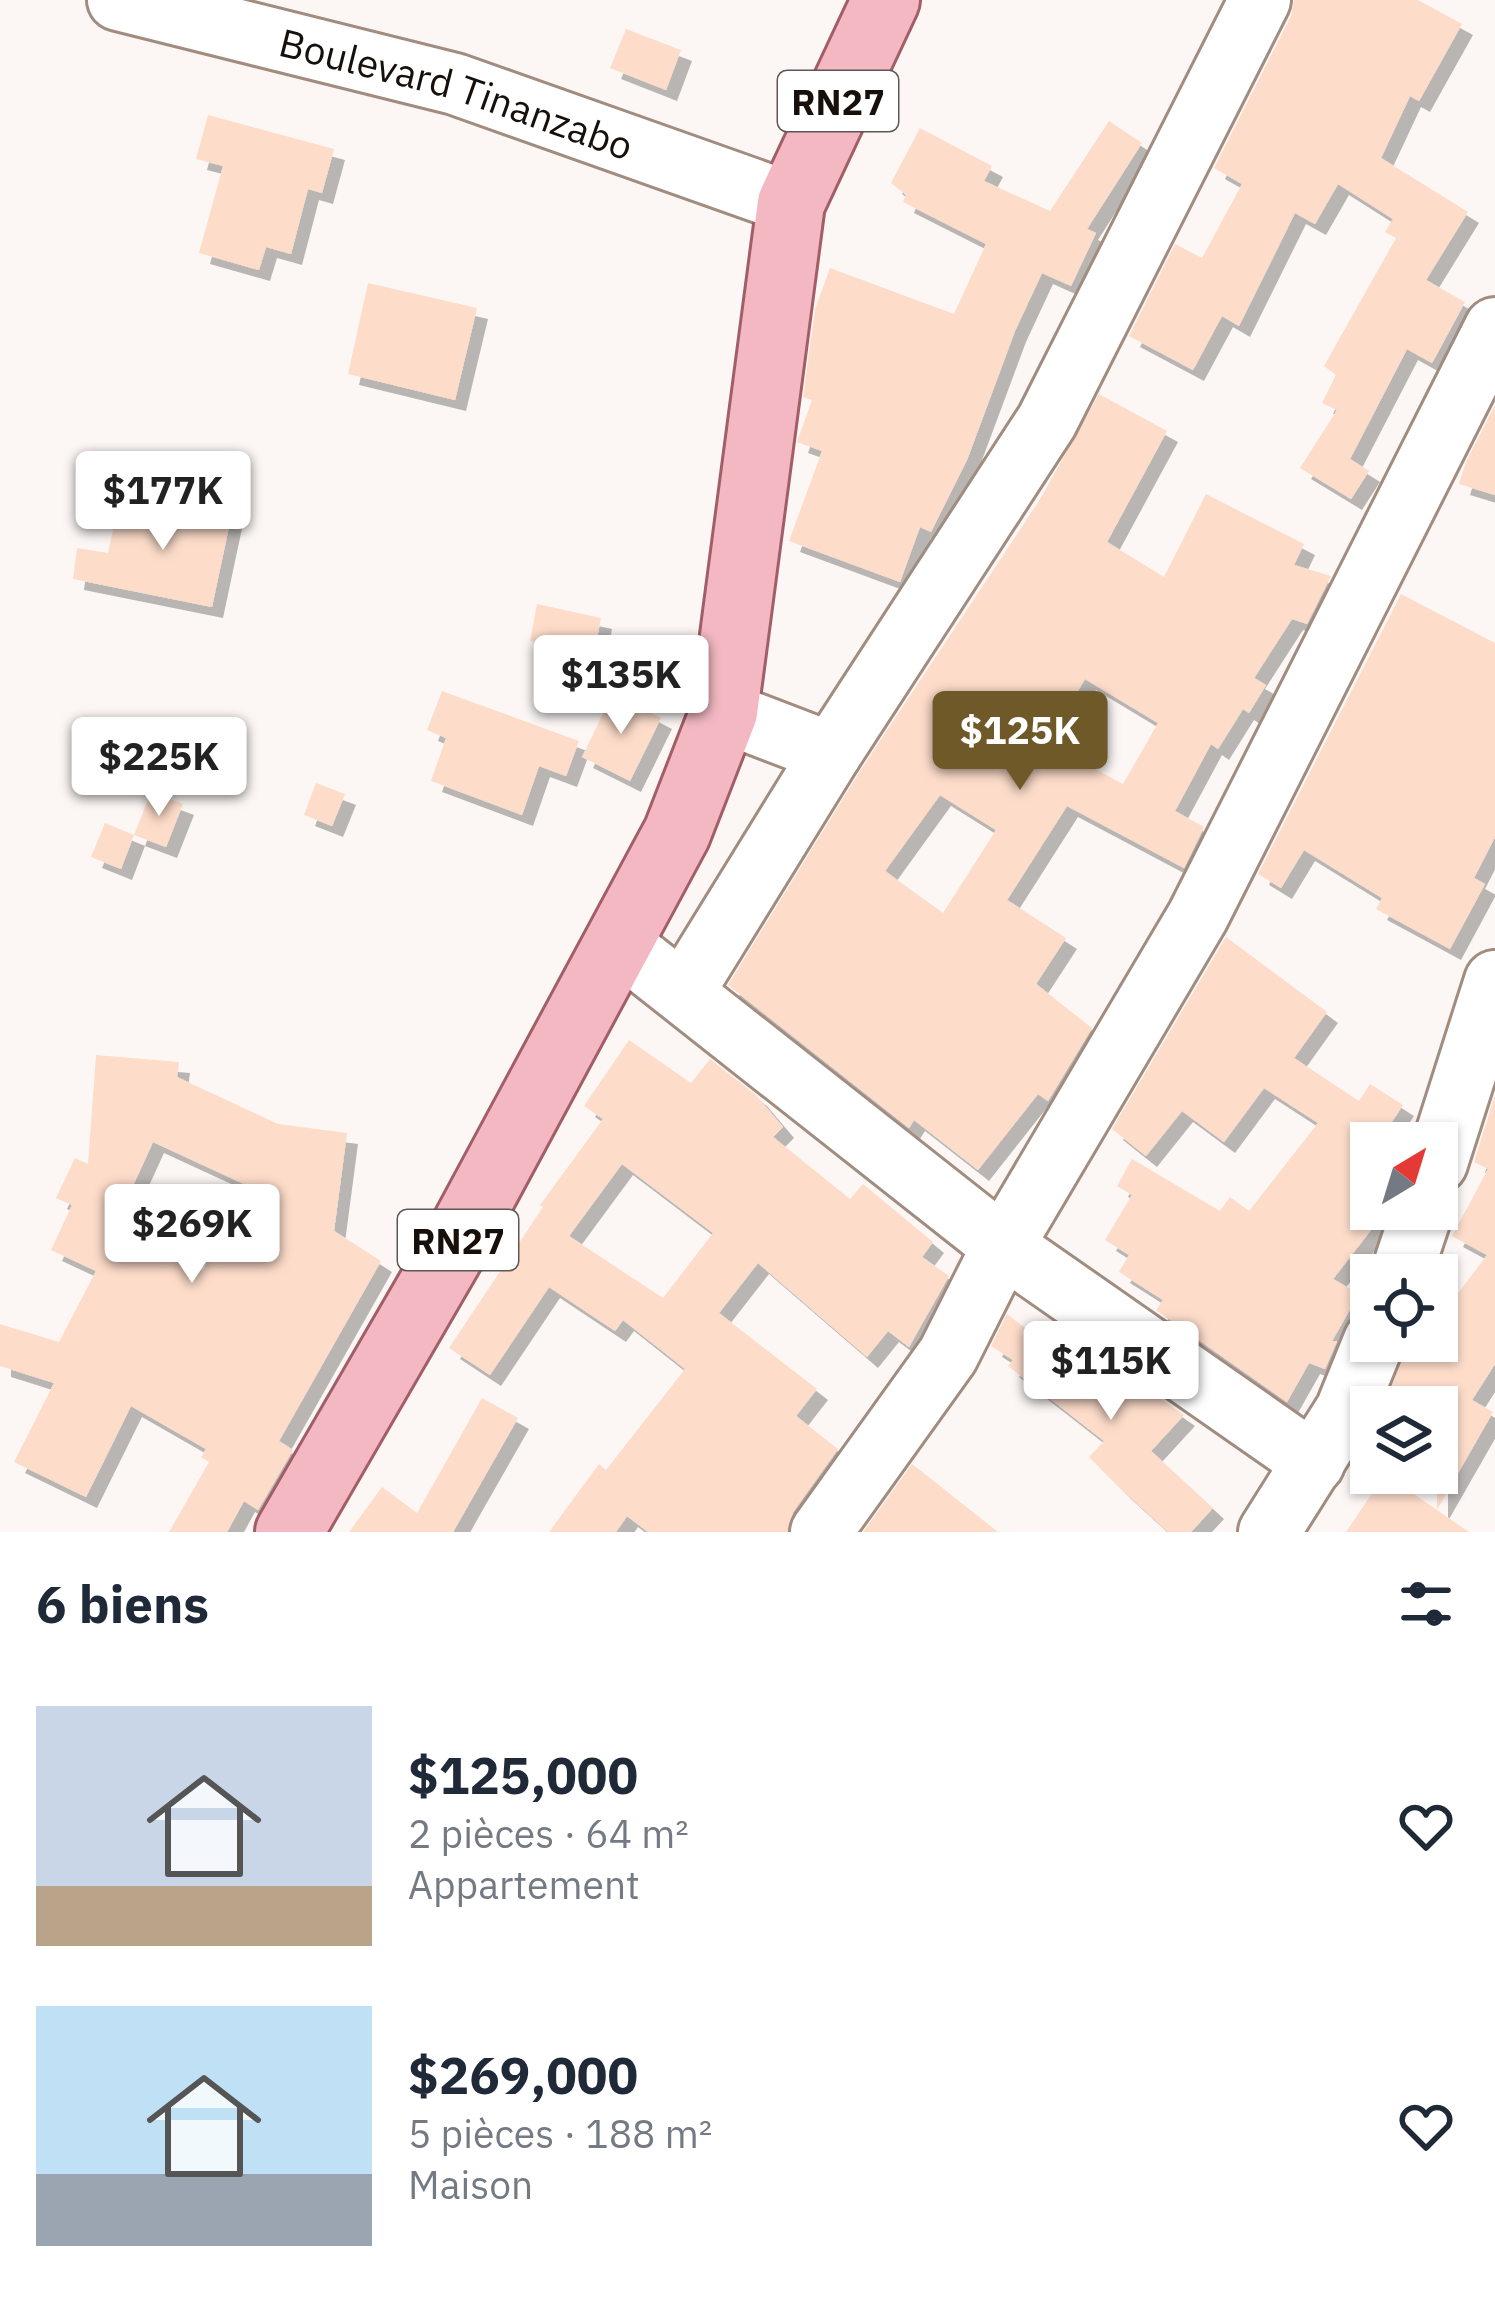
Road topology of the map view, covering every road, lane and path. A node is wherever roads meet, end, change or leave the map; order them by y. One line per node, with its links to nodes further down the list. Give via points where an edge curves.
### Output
1 (118, 0): 4 (street, Boulevard Tinanzabo, via 455,84)
2 (886, 0): 4 (main road, RN27)
3 (1260, 0): 7 (street, via 1047,421)
4 (791, 202): 6 (main road, RN27)
5 (1495, 328): 12 (street, via 1198,916)
6 (724, 712): 7 (street); 8 (main road, RN27, via 677,833)
7 (830, 753): 10 (street)
8 (619, 943): 10 (street); 15 (main road, RN27)
9 (1495, 981): 11 (street)
10 (684, 991): 12 (street)
11 (1450, 1122)
12 (1004, 1246): 14 (street); 16 (street, via 948,1355)
13 (1365, 1362): 14 (street)
14 (1314, 1463): 17 (street)
15 (289, 1532)
16 (820, 1532)
17 (1269, 1532)

